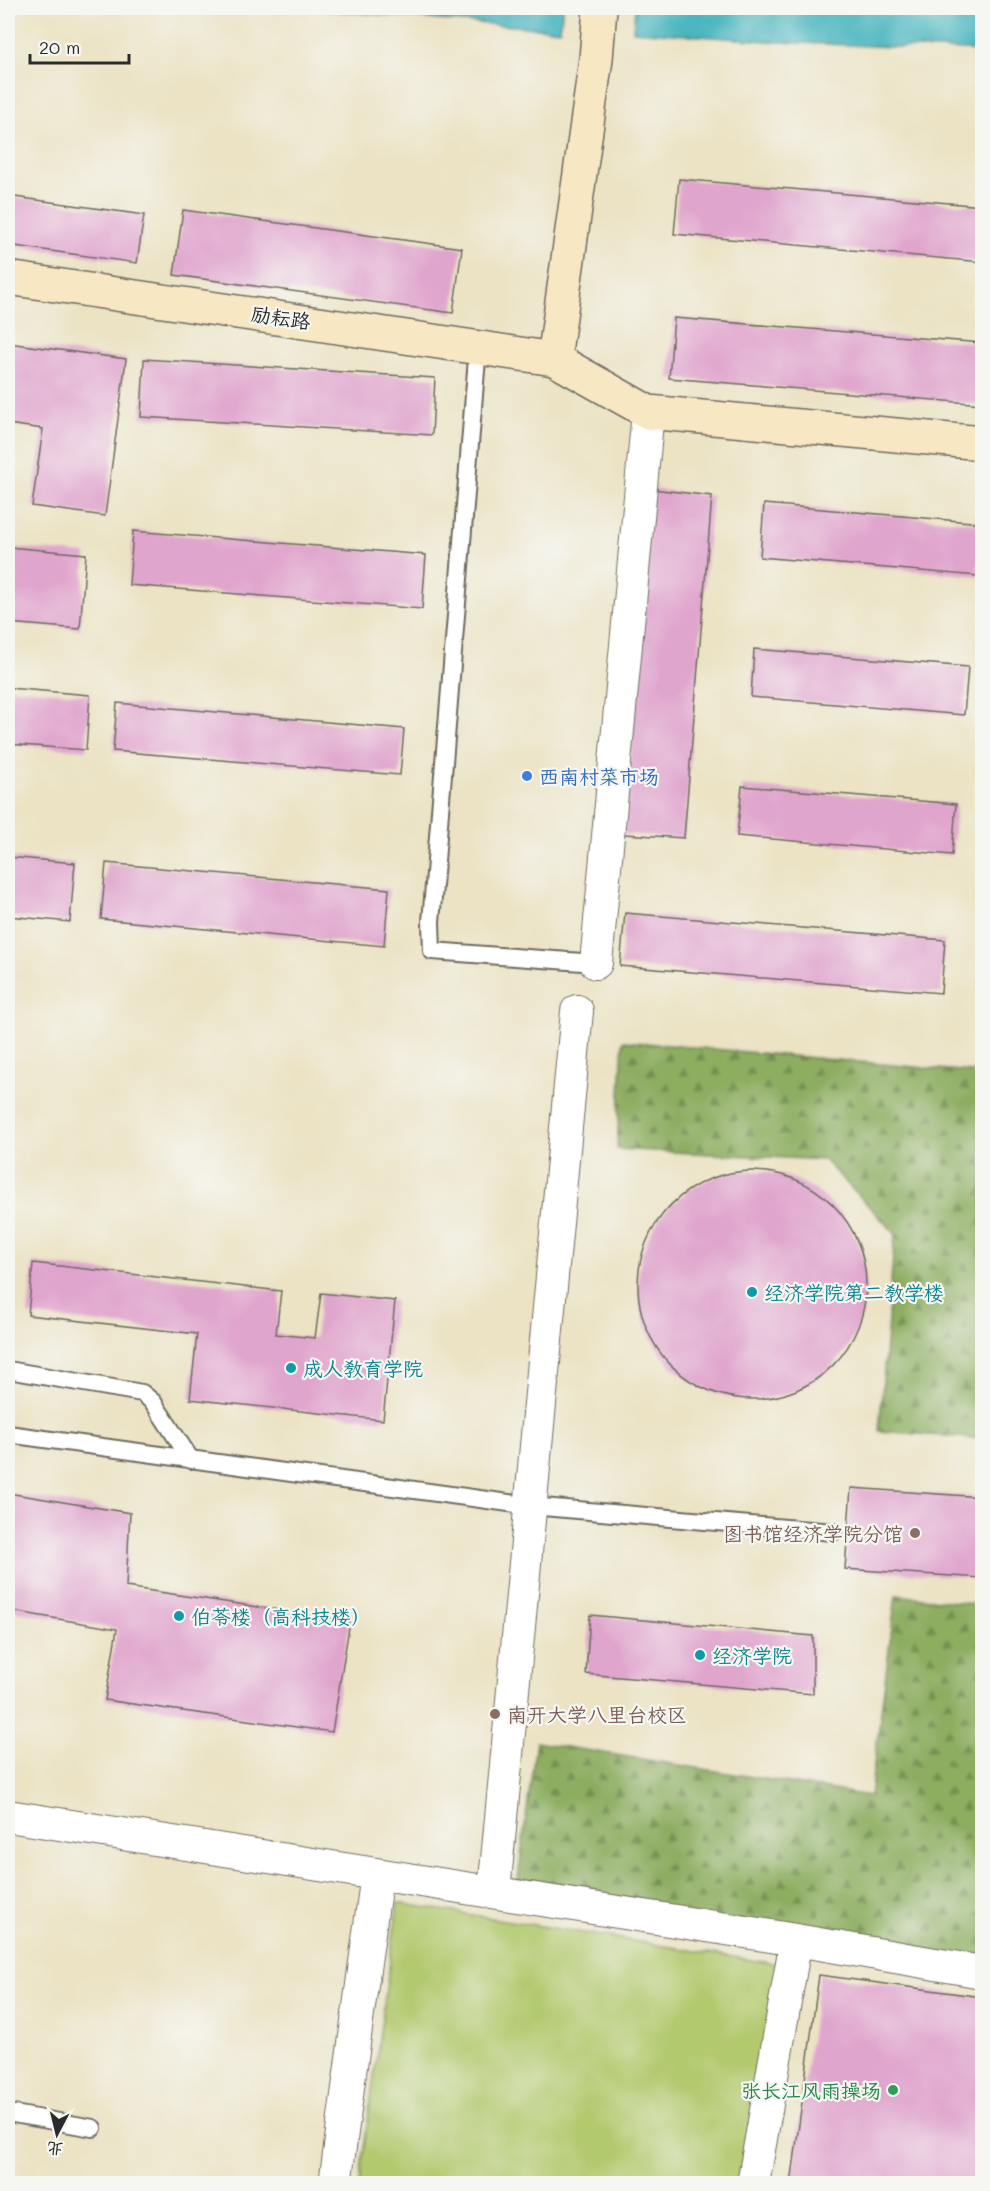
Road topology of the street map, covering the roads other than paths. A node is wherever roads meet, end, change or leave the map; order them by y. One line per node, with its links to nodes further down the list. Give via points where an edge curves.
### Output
1 (600, 8): 4 (street)
2 (8, 278): 3 (street, 励耘路)
3 (477, 346): 4 (street, 励耘路); 7 (lane, via 431,922 432,951)
4 (554, 359): 5 (street, 励耘路)
5 (648, 412): 6 (street); 7 (street)
6 (982, 443)
7 (596, 963)
8 (577, 1011): 12 (street)
9 (8, 1370): 11 (lane, via 142,1393 153,1402)
10 (8, 1434): 11 (lane)
11 (191, 1460): 12 (lane)
12 (531, 1506): 13 (lane); 16 (street)
13 (833, 1532)
14 (8, 1816): 15 (street)
15 (377, 1874): 16 (street); 21 (street)
16 (495, 1892): 17 (street)
17 (796, 1940): 18 (street); 22 (street)
18 (982, 1971)
19 (8, 2113): 20 (lane)
20 (93, 2128)
21 (335, 2184)
22 (753, 2184)

